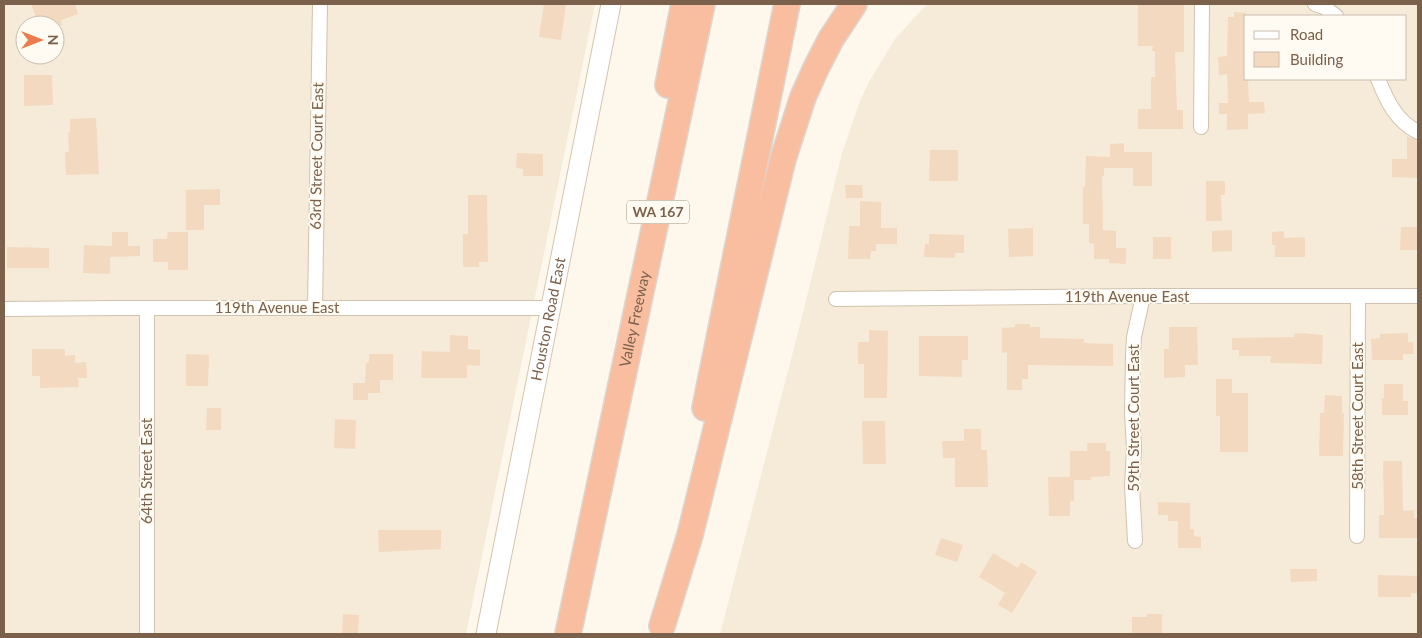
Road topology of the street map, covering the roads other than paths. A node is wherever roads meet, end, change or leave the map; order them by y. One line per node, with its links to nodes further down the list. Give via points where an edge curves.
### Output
1 (320, 4): 18 (street, 63rd Street Court East)
2 (611, 4): 19 (street, Houston Road East)
3 (684, 4): 21 (highway, via 659,129)
4 (702, 4): 21 (highway, Valley Freeway / WA 167)
5 (787, 4): 24 (highway)
6 (854, 4): 24 (highway, via 816,68 783,159 690,535)
7 (1202, 4): 11 (street)
8 (1315, 4): 9 (street)
9 (1335, 15)
10 (1378, 80): 12 (street, via 1393,111)
11 (1201, 126)
12 (1418, 132)
13 (1143, 296): 14 (street, 119th Avenue East); 16 (street, 119th Avenue East); 23 (street, 59th Street Court East, via 1133,356)
14 (1358, 296): 15 (street, 119th Avenue East); 22 (street, 58th Street Court East)
15 (1418, 296)
16 (836, 299)
17 (147, 308): 18 (street, 119th Avenue East); 20 (street, 119th Avenue East); 25 (street, 64th Street East)
18 (315, 308): 19 (street, 119th Avenue East)
19 (550, 308): 26 (street, Houston Road East)
20 (4, 310)
21 (615, 420): 27 (highway, Valley Freeway / WA 167)
22 (1357, 536)
23 (1135, 541)
24 (661, 630)
25 (147, 634)
26 (486, 634)
27 (568, 634)

